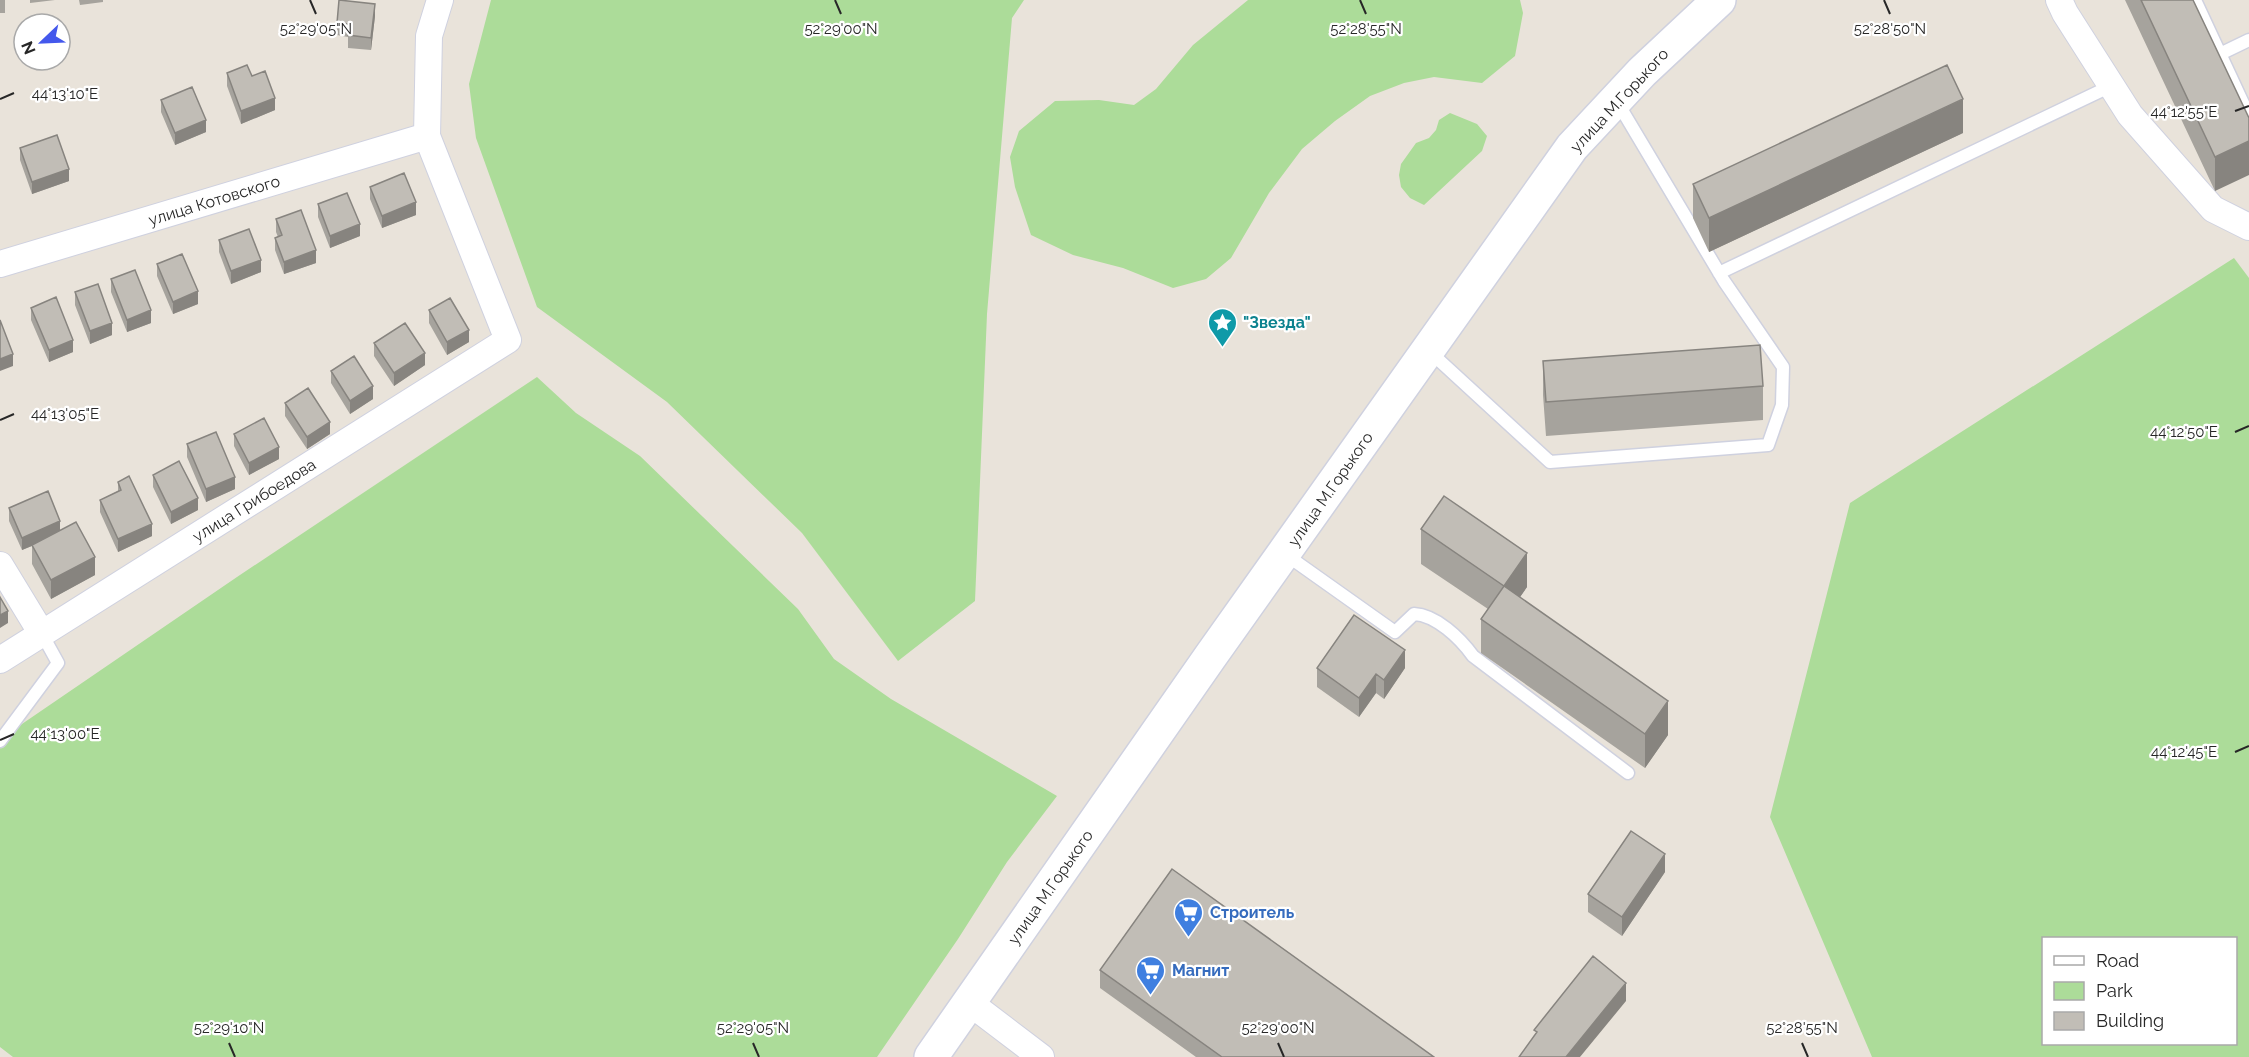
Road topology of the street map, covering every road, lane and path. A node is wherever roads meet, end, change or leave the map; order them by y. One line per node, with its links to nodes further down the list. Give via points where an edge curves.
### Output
1 (440, 0): 10 (street, via 429,36)
2 (2059, 0): 7 (street)
3 (2195, 0): 6 (lane)
4 (1714, 1): 8 (main road, улица М.Горького)
5 (2249, 40): 6 (lane)
6 (2220, 54): 9 (lane)
7 (2111, 86): 11 (street, via 2130,115 2212,209); 13 (lane)
8 (1616, 100): 13 (lane); 14 (main road, улица М.Горького, via 1572,147)
9 (2249, 116)
10 (427, 136): 12 (street, улица Котовского); 17 (street, улица Грибоедова, via 508,340)
11 (2249, 227)
12 (0, 264)
13 (1719, 273): 14 (lane, via 1783,367 1782,405 1768,445 1550,462)
14 (1428, 350): 15 (main road, улица М.Горького)
15 (1284, 554): 20 (lane, via 1395,632 1414,614 1425,614 1463,642 1473,656); 21 (main road, улица М.Горького)
16 (0, 565): 17 (street)
17 (42, 634): 18 (street, улица Грибоедова); 19 (lane, via 58,663)
18 (0, 660)
19 (0, 741)
20 (1628, 773)
21 (970, 1003): 22 (main road, улица М.Горького); 23 (street)
22 (931, 1057)
23 (1041, 1057)

